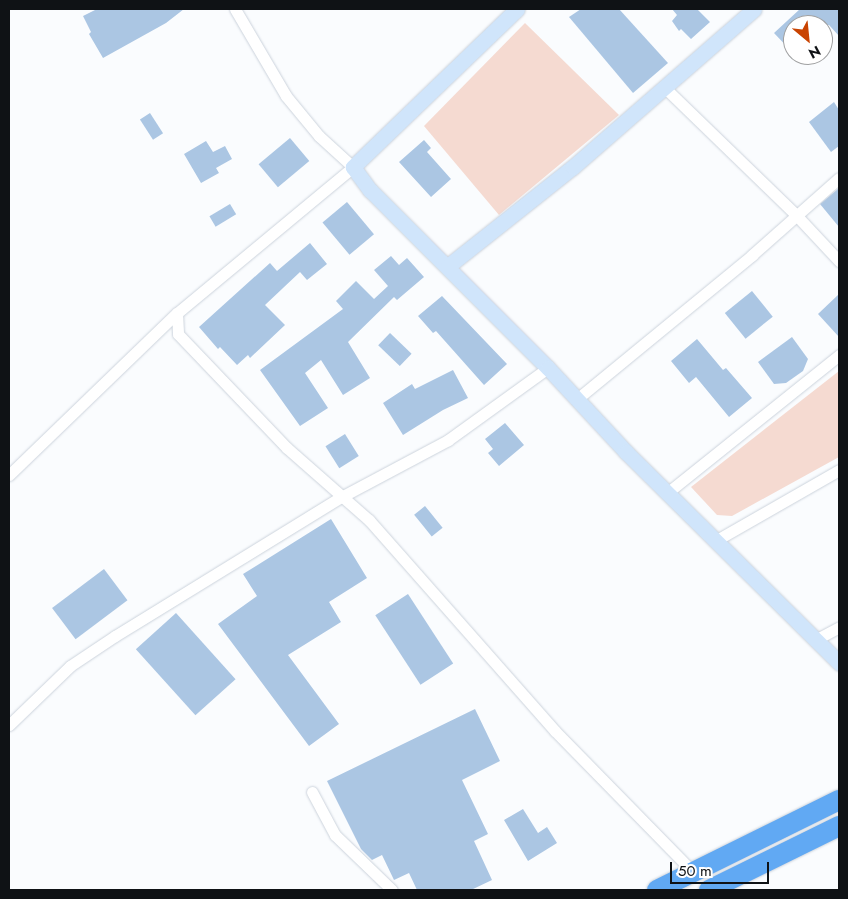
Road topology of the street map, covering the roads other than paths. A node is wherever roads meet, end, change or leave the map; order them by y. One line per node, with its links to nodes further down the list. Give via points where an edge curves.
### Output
1 (235, 9): 5 (street, via 286,96 319,136)
2 (516, 9): 5 (street)
3 (754, 9): 4 (street)
4 (664, 87): 7 (street); 9 (street, via 572,167)
5 (353, 167): 9 (street, via 370,190); 10 (street)
6 (839, 178): 7 (street)
7 (797, 216): 8 (street); 13 (street)
8 (839, 261)
9 (448, 266): 12 (street)
10 (177, 313): 15 (street); 17 (street, via 178,334 287,448)
11 (839, 355): 16 (street)
12 (548, 368): 13 (street); 17 (street, via 448,440)
13 (576, 399): 16 (street)
14 (839, 470): 18 (street)
15 (9, 474)
16 (667, 493): 18 (street)
17 (341, 497): 22 (street, via 70,666); 26 (street, via 369,520 555,731)
18 (715, 541): 20 (street)
19 (839, 627): 20 (street)
20 (815, 640): 21 (street)
21 (839, 664)
22 (9, 724)
23 (312, 792): 27 (street, via 334,835)
24 (839, 800): 26 (highway)
25 (839, 826): 29 (highway)
26 (693, 872): 28 (highway)
27 (392, 890)
28 (657, 890)
29 (709, 890)

